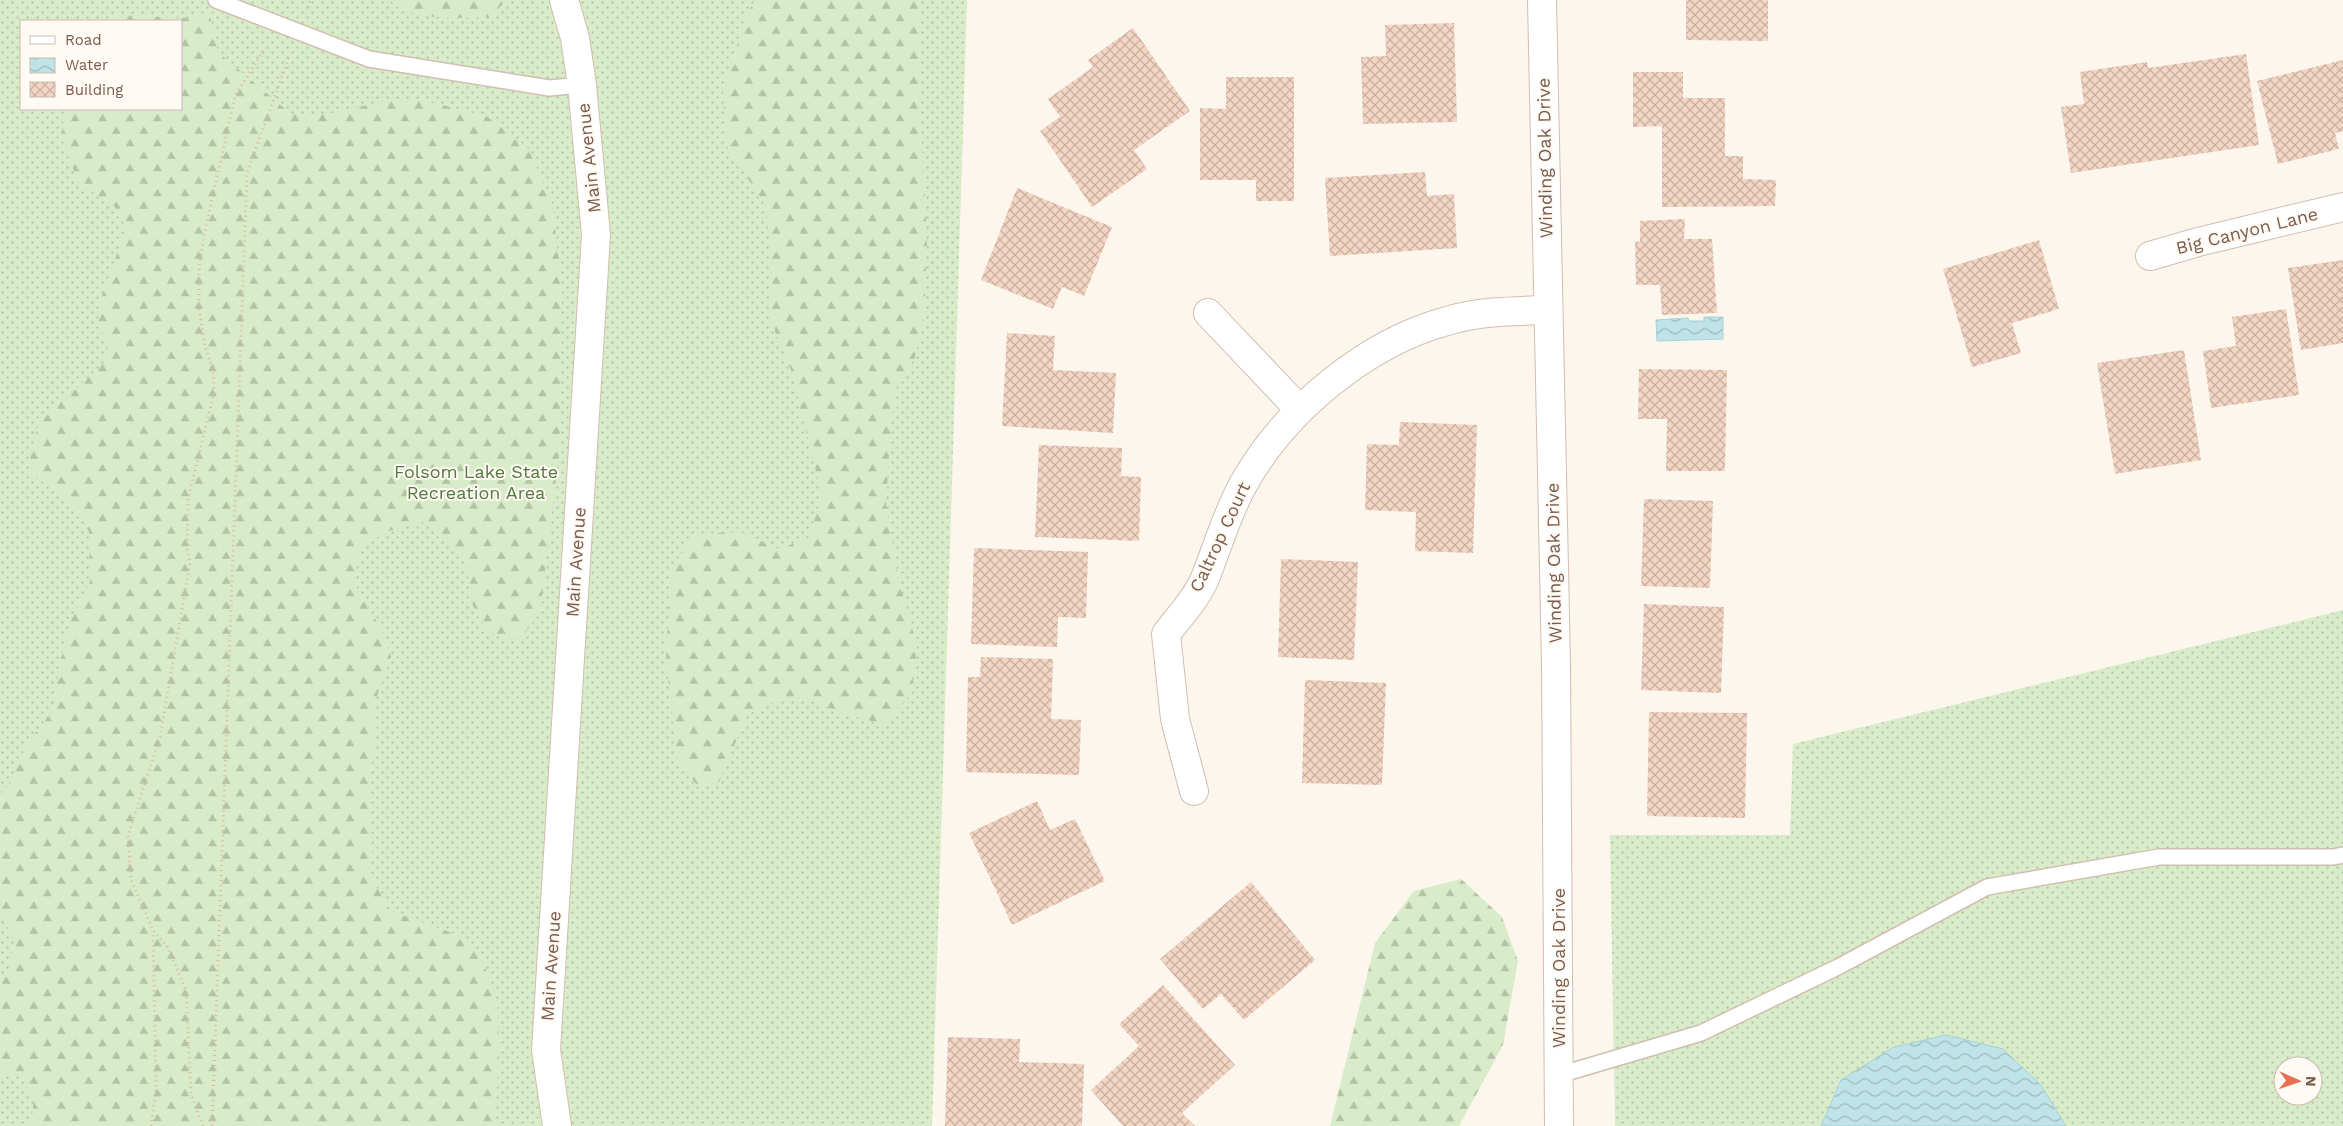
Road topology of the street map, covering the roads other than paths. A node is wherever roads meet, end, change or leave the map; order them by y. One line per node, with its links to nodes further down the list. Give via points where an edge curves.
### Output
1 (216, 0): 4 (lane, via 369,59 549,88)
2 (564, 0): 4 (street, Main Avenue, via 575,38)
3 (1542, 0): 7 (street, Winding Oak Drive)
4 (582, 85): 13 (street, Main Avenue, via 596,235 546,1050)
5 (2343, 207): 6 (street, Big Canyon Lane)
6 (2150, 256)
7 (1548, 310): 9 (street, Caltrop Court, via 1472,315 1416,332 1390,343 1356,364); 12 (street, Winding Oak Drive, via 1556,654)
8 (1208, 313): 9 (street)
9 (1300, 410): 10 (street, Caltrop Court, via 1244,482 1227,515 1204,580 1166,634 1175,719)
10 (1194, 791)
11 (2343, 855): 12 (lane, via 2159,857 1987,887 1838,967 1701,1033)
12 (1559, 1075): 14 (street, Winding Oak Drive)
13 (557, 1126)
14 (1560, 1126)

